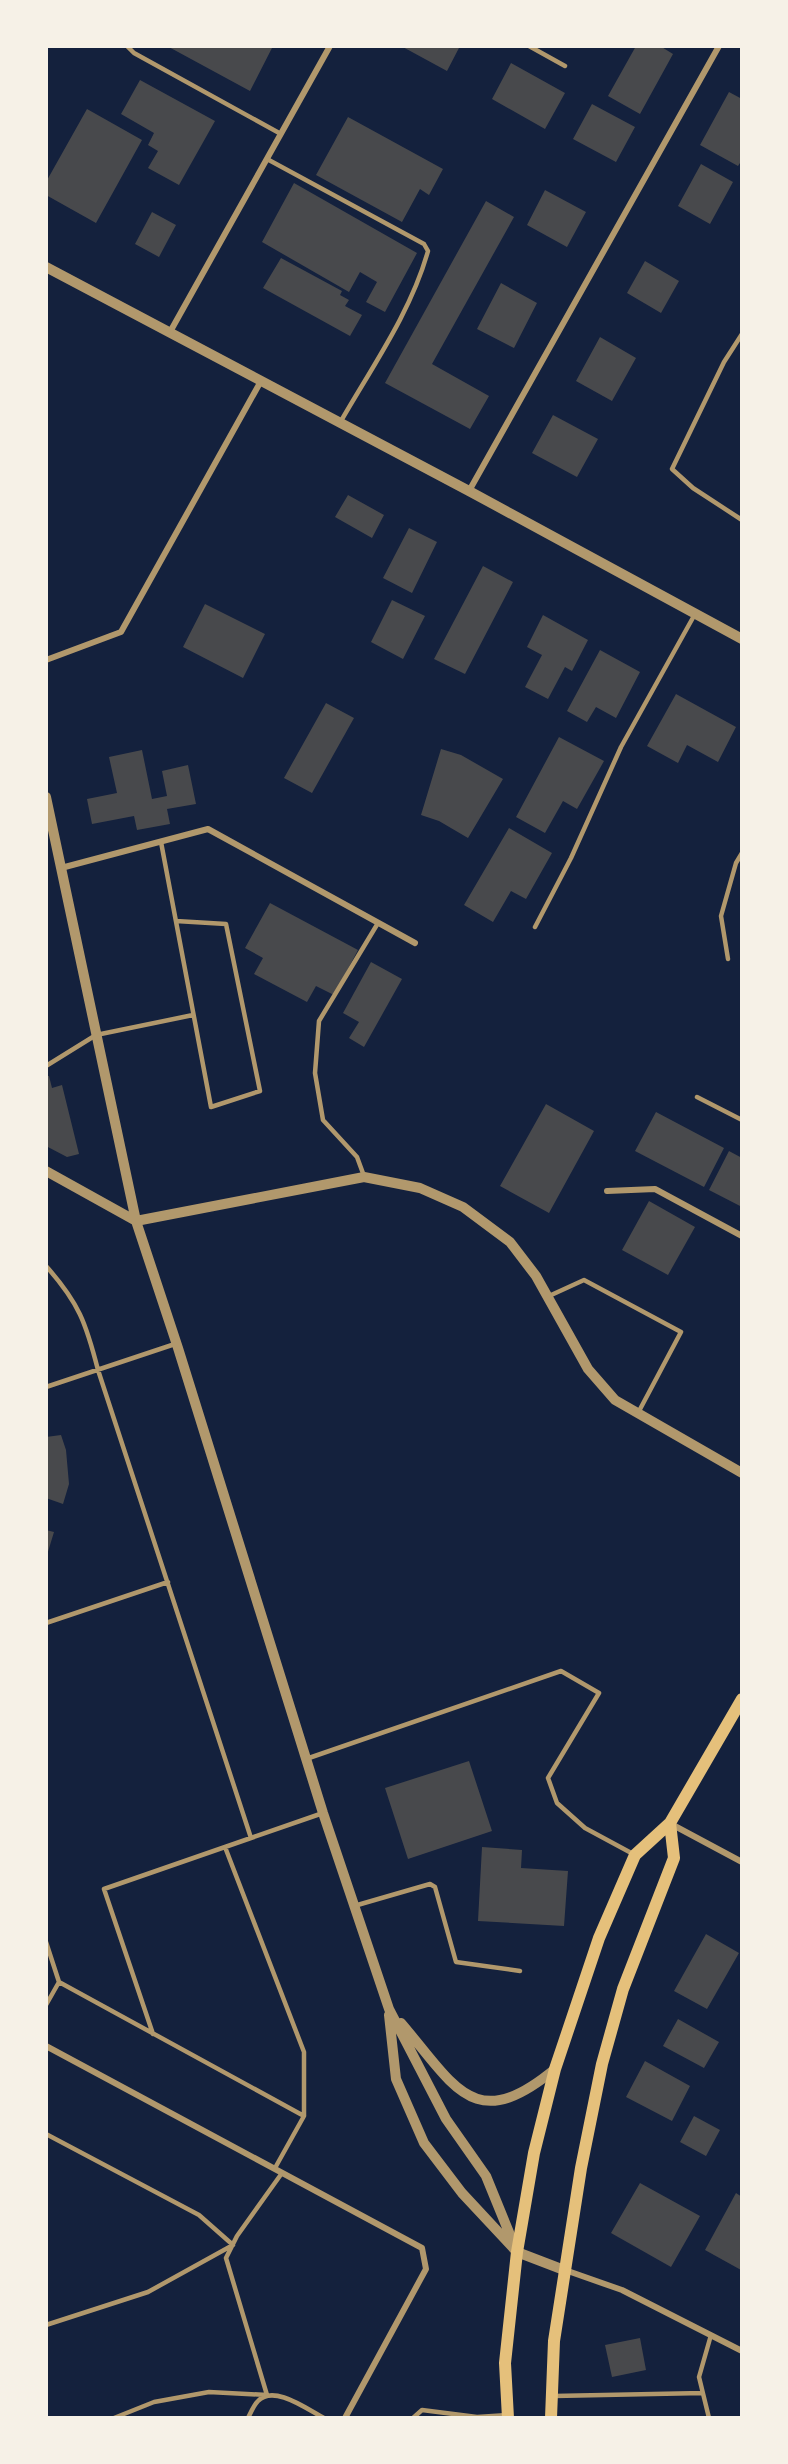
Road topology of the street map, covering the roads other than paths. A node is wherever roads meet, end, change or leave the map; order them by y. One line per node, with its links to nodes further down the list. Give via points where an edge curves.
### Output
1 (127, 46): 6 (lane)
2 (330, 46): 6 (street)
3 (529, 46): 5 (lane)
4 (719, 46): 13 (street)
5 (565, 66)
6 (281, 135): 7 (street)
7 (267, 159): 9 (street); 12 (lane, via 424,244 428,251 421,276)
8 (46, 267): 9 (street)
9 (170, 332): 11 (street)
10 (741, 334): 14 (lane, via 672,469 693,488)
11 (261, 381): 12 (street); 17 (street, via 122,633)
12 (340, 423): 13 (street)
13 (470, 490): 15 (street)
14 (741, 519)
15 (695, 614): 16 (street); 24 (lane, via 621,747)
16 (741, 639)
17 (46, 660)
18 (46, 796): 21 (street)
19 (161, 842): 21 (street); 22 (lane); 23 (street, via 208,829)
20 (741, 853): 26 (lane, via 721,916)
21 (60, 868): 28 (street)
22 (176, 921): 27 (lane); 27 (lane, via 226,924 260,1091 211,1107)
23 (378, 923): 25 (street); 33 (lane, via 319,1021 315,1073 323,1120 357,1157)
24 (535, 927)
25 (415, 943)
26 (728, 959)
27 (193, 1015): 28 (lane)
28 (96, 1035): 29 (lane); 35 (street)
29 (46, 1066)
30 (697, 1097): 31 (lane)
31 (741, 1120)
32 (46, 1171): 35 (street)
33 (364, 1177): 35 (street); 38 (street, via 420,1188 463,1208 510,1242)
34 (607, 1191): 36 (street, via 654,1189)
35 (136, 1221): 39 (street)
36 (741, 1236)
37 (46, 1266): 40 (lane, via 73,1299 86,1324)
38 (548, 1297): 42 (street, via 588,1369 615,1400); 42 (lane, via 585,1280 681,1332)
39 (177, 1344): 40 (lane); 47 (street)
40 (98, 1370): 41 (lane); 44 (lane)
41 (46, 1387)
42 (638, 1413): 43 (street)
43 (741, 1473)
44 (168, 1582): 45 (lane); 50 (lane)
45 (46, 1623)
46 (741, 1699): 49 (main road)
47 (306, 1759): 48 (street); 52 (lane, via 561,1671 599,1693 548,1778 557,1803 585,1828)
48 (323, 1813): 50 (lane); 54 (street)
49 (670, 1823): 52 (main road); 53 (street); 69 (main road, via 674,1858 623,1989 602,2064)
50 (251, 1838): 51 (lane)
51 (225, 1847): 60 (lane, via 104,1889); 63 (lane, via 304,2052)
52 (635, 1855): 62 (main road, via 599,1938)
53 (741, 1862)
54 (354, 1906): 56 (lane, via 430,1884 435,1887 456,1962); 59 (street)
55 (46, 1942): 57 (lane)
56 (520, 1971)
57 (59, 1982): 58 (lane); 60 (lane)
58 (46, 2005)
59 (389, 2009): 62 (street, via 459,2091 484,2102 506,2100 532,2088); 68 (street, via 446,2119 486,2176); 68 (street, via 396,2079 424,2143 462,2193)
60 (153, 2034): 63 (lane)
61 (46, 2046): 65 (street)
62 (555, 2069): 68 (main road, via 534,2153)
63 (304, 2116): 65 (lane)
64 (46, 2134): 67 (lane, via 199,2215)
65 (275, 2168): 66 (street)
66 (282, 2173): 67 (lane); 80 (street, via 422,2248 426,2269)
67 (233, 2245): 70 (lane, via 148,2292); 74 (lane, via 226,2258)
68 (517, 2252): 69 (street); 76 (main road, via 505,2363)
69 (564, 2270): 71 (street, via 622,2290); 75 (main road)
70 (46, 2325)
71 (711, 2335): 72 (street); 73 (lane, via 699,2377)
72 (741, 2351)
73 (703, 2393): 75 (lane); 83 (lane)
74 (267, 2395): 77 (lane, via 209,2392 154,2402); 78 (lane, via 258,2400); 79 (lane, via 281,2396)
75 (551, 2396): 82 (main road)
76 (508, 2416): 81 (lane, via 477,2417 422,2410)
77 (114, 2418)
78 (248, 2418)
79 (324, 2418)
80 (345, 2418)
81 (412, 2418)
82 (551, 2418)
83 (709, 2418)

